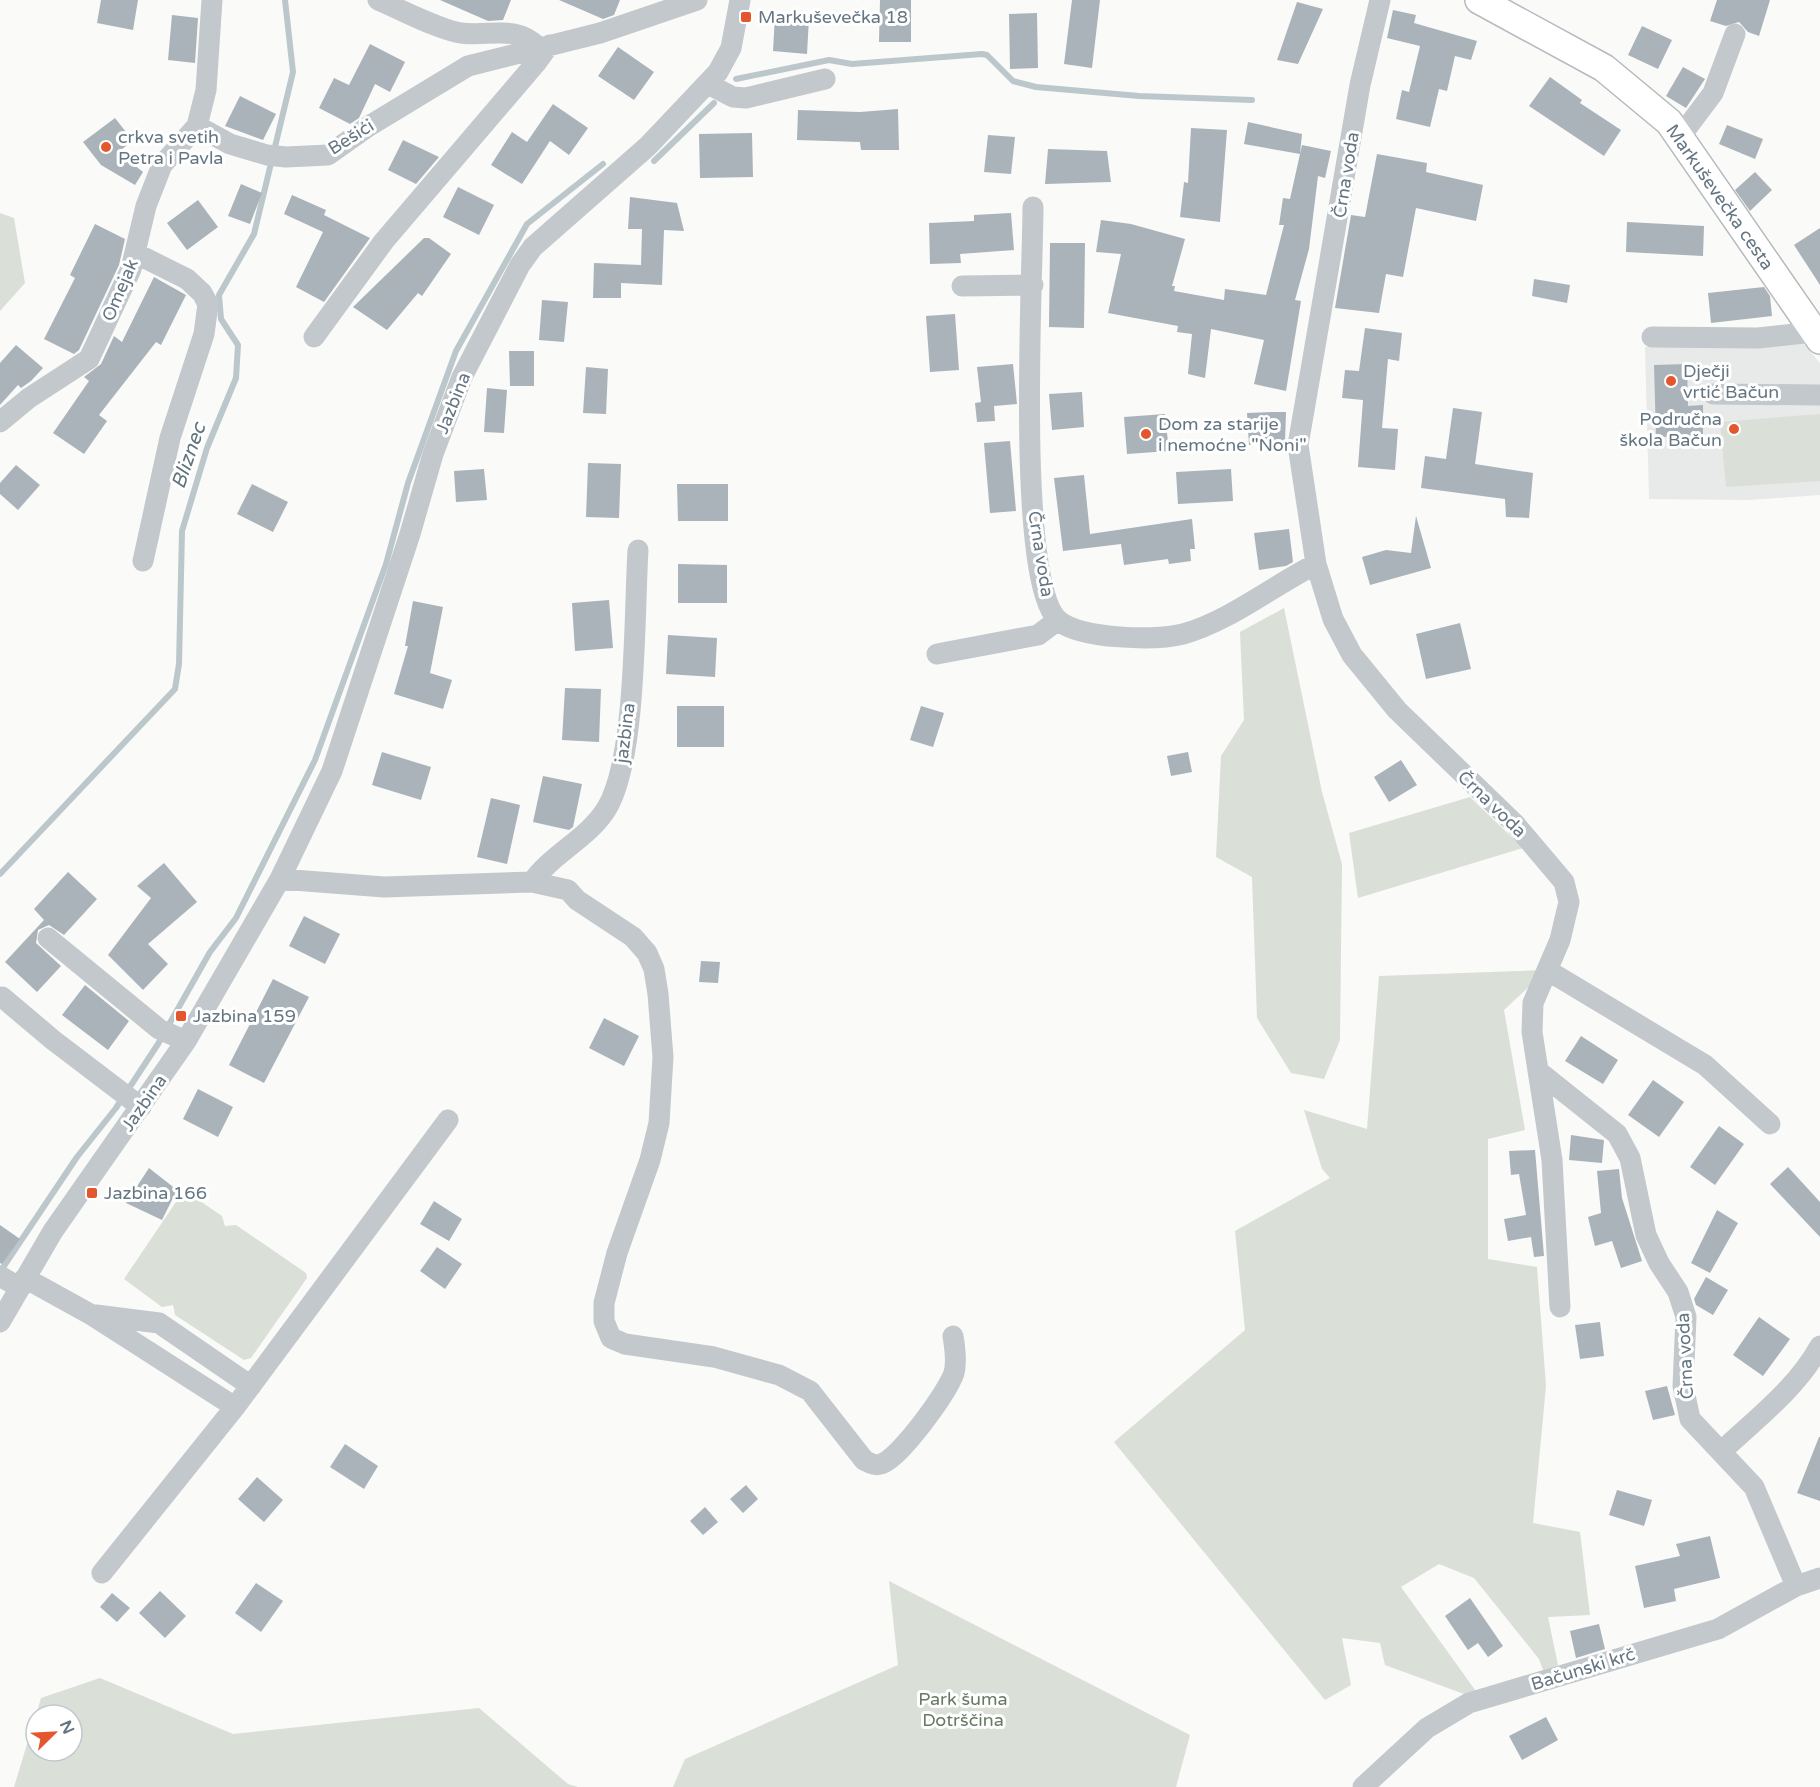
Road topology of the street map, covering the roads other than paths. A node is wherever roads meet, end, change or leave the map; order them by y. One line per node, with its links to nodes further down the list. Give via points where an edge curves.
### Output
1 (212, 0): 11 (street, via 206,90)
2 (378, 0): 8 (street, via 460,33 510,32)
3 (697, 0): 8 (street, Bešići, via 600,33)
4 (740, 0): 10 (street, Jazbina, via 731,48)
5 (1380, 0): 25 (street, Črna voda, via 1360,85 1298,445)
6 (1479, 0): 12 (main road, Markuševečka cesta, via 1604,69 1669,122)
7 (1735, 34): 12 (street, via 1713,93)
8 (543, 46): 11 (street, Bešići, via 468,66 328,155 276,156 230,144); 18 (street, via 536,63 384,241)
9 (825, 80): 10 (street, via 746,98 733,97)
10 (708, 84): 28 (street, Jazbina, via 648,146 532,246 520,265 462,377 433,454 332,771)
11 (198, 126): 14 (street, Omejak, via 162,165 146,206)
12 (1680, 137): 17 (main road, Markuševečka cesta)
13 (1033, 207): 15 (street, Črna voda)
14 (135, 253): 22 (street, Omejak, via 89,359); 24 (street, via 188,279 208,304 204,334 170,438)
15 (1033, 285): 16 (street); 26 (street, Črna voda, via 1029,392 1036,546 1045,600)
16 (962, 286)
17 (1816, 336): 19 (street)
18 (314, 337)
19 (1652, 337)
20 (1713, 394): 21 (street)
21 (1820, 395)
22 (0, 422)
23 (638, 550): 29 (street, jazbina, via 630,691 618,783 606,810 584,835 545,864)
24 (143, 561)
25 (1316, 564): 26 (street, Črna voda, via 1223,616 1182,634 1113,636 1079,632); 31 (street, Črna voda, via 1333,619 1352,656 1397,710 1515,824 1564,882 1569,902 1560,940)
26 (1058, 620): 27 (street, via 1038,635)
27 (937, 654)
28 (280, 879): 29 (street, via 384,886); 33 (street, Jazbina)
29 (532, 882): 42 (street, via 568,890 633,937 654,969 663,1057 658,1123 650,1161 603,1303 604,1321 611,1338 625,1344 714,1357 779,1375 810,1391 864,1460 873,1465 883,1464 911,1440 954,1374)
30 (48, 938): 33 (street)
31 (1547, 970): 34 (street, Črna voda, via 1533,1003 1532,1032); 37 (street, via 1705,1065)
32 (2, 997): 35 (street)
33 (172, 1035): 35 (street, Jazbina)
34 (1538, 1071): 39 (street, Črna voda, via 1552,1160); 46 (street, Črna voda, via 1617,1134 1630,1158 1646,1235 1678,1292 1686,1317 1683,1386 1690,1419)
35 (130, 1100): 38 (street, Jazbina, via 53,1231)
36 (448, 1120): 44 (street)
37 (1770, 1124)
38 (13, 1281): 40 (street); 41 (street, Jazbina)
39 (1560, 1307)
40 (90, 1314): 44 (street, via 159,1323); 45 (street)
41 (0, 1322)
42 (953, 1336)
43 (1820, 1346): 46 (street, via 1790,1387)
44 (251, 1386): 45 (street)
45 (235, 1407): 47 (street)
46 (1722, 1451): 49 (street, Črna voda, via 1754,1487)
47 (102, 1574)
48 (1820, 1578): 49 (street, Bačunski krč)
49 (1796, 1586): 50 (street, Bačunski krč, via 1718,1629 1469,1703 1427,1728)
50 (1363, 1787)

